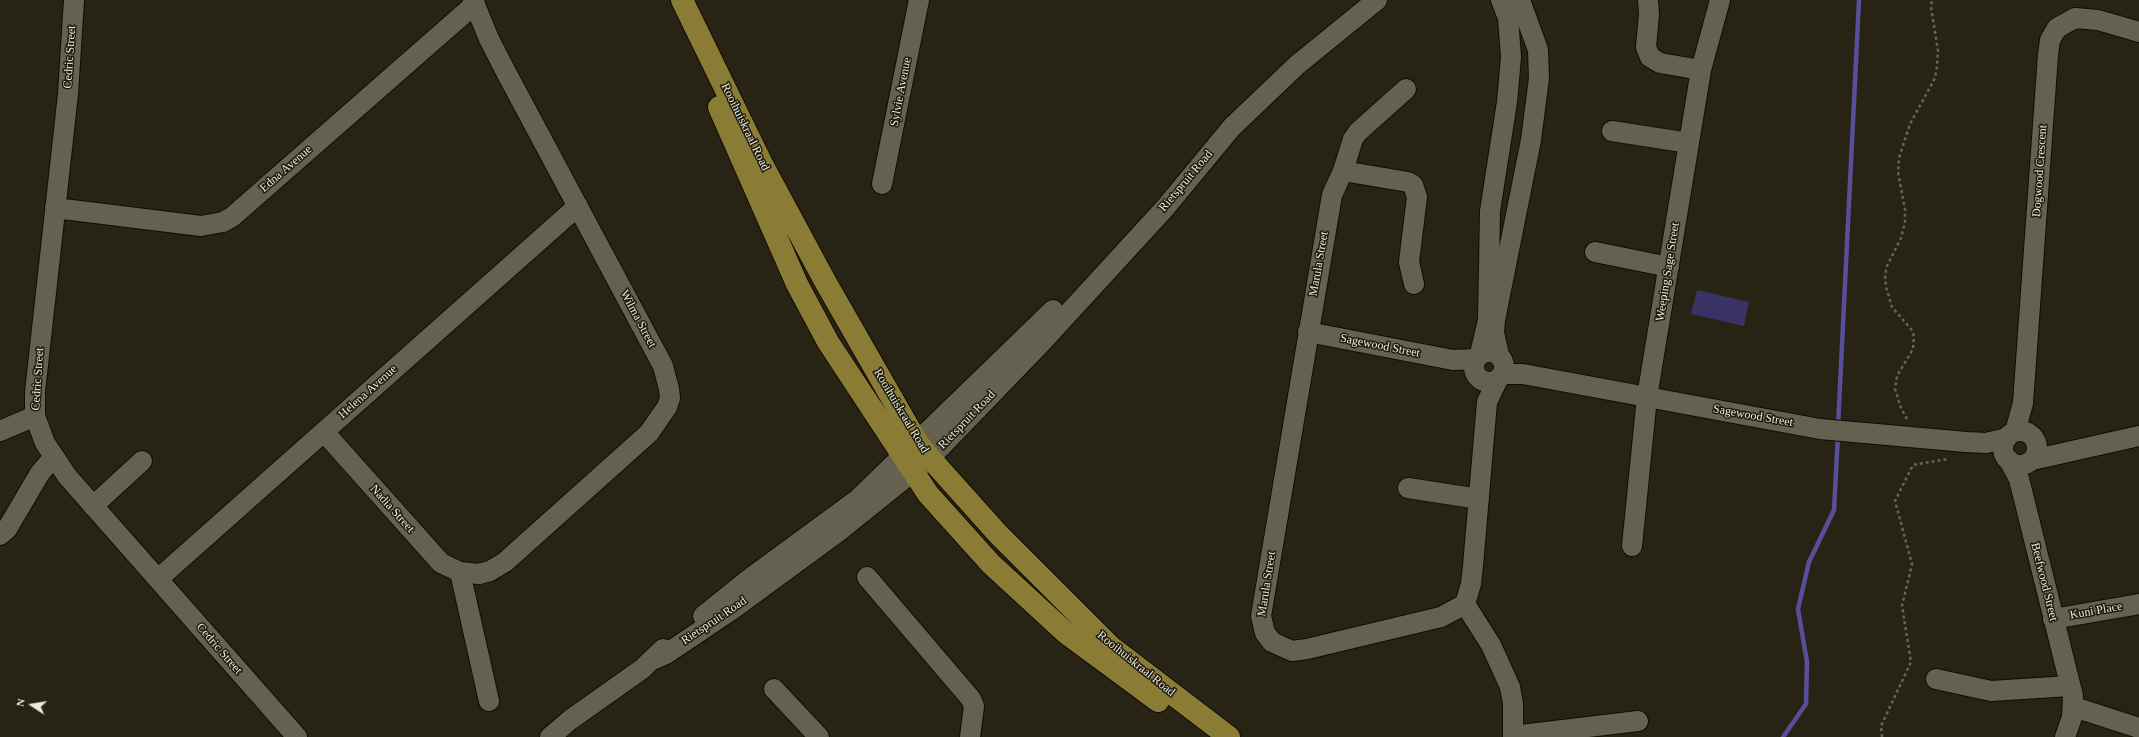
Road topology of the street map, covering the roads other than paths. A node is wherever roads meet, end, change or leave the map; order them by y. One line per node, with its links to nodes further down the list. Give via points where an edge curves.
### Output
1 (74, 0): 21 (street, Cedric Street, via 68,94)
2 (671, 0): 33 (main road, Rooihuiskraal Road, via 797,284 828,342)
3 (682, 0): 33 (main road, Rooihuiskraal Road, via 766,172)
4 (919, 0): 19 (street, Sylvie Avenue)
5 (1377, 0): 33 (street, Rietspruit Road, via 1296,65 1232,127 1164,208 1042,342)
6 (1501, 0): 14 (street, via 1508,18 1511,38)
7 (1520, 0): 15 (street, via 1538,50 1540,65)
8 (1648, 0): 12 (street, via 1646,47 1650,57 1660,63)
9 (1720, 0): 12 (street, Weeping Sage Street)
10 (474, 2): 20 (street, Wilma Street, via 498,57); 21 (street, Edna Avenue, via 223,222 201,226)
11 (2139, 32): 32 (street, Dogwood Crescent, via 2098,20 2075,18 2057,28 2050,40)
12 (1701, 70): 17 (street, Weeping Sage Street)
13 (1406, 89): 18 (street, Marula Street, via 1358,132 1350,145)
14 (1507, 102): 15 (street); 26 (street, via 1490,211)
15 (1537, 106): 26 (street, via 1495,320)
16 (1612, 131): 17 (street)
17 (1689, 143): 23 (street, Weeping Sage Street)
18 (1343, 171): 24 (street, via 1408,182 1416,190 1409,252); 25 (street, Marula Street, via 1332,195)
19 (882, 184)
20 (578, 206): 30 (street, Helena Avenue); 41 (street, Wilma Street, via 663,366 669,389 668,403 663,415 649,433 505,562 490,571)
21 (55, 208): 28 (street, Cedric Street, via 35,392)
22 (1595, 252): 23 (street)
23 (1669, 267): 27 (street, Weeping Sage Street)
24 (1414, 284)
25 (1308, 332): 26 (street, Sagewood Street); 44 (street, Marula Street, via 1261,616 1265,633 1278,646 1298,651 1441,617)
26 (1489, 367): 27 (street, Sagewood Street); 37 (street)
27 (1647, 397): 32 (street, Sagewood Street, via 1820,429 1976,442); 40 (street, Weeping Sage Street)
28 (35, 416): 29 (street); 34 (street, Cedric Street, via 44,443)
29 (0, 431)
30 (324, 432): 41 (street, Nadia Street, via 440,563); 43 (street, Helena Avenue)
31 (2139, 436): 32 (street, via 2068,451)
32 (2020, 452): 46 (street, Beefwood Street)
33 (916, 457): 57 (street, Rietspruit Road, via 838,532 733,610 655,659); 60 (main road, Rooihuiskraal Road, via 928,494 991,564 1066,633); 61 (main road, Rooihuiskraal Road, via 1112,647)
34 (53, 458): 38 (street, Cedric Street); 39 (street, via 40,473 8,529)
35 (142, 461): 38 (street)
36 (1408, 488): 37 (street)
37 (1479, 499): 44 (street, via 1471,584)
38 (93, 506): 43 (street, Cedric Street)
39 (0, 535)
40 (1632, 546)
41 (464, 573): 47 (street); 51 (street)
42 (867, 577): 59 (street, via 971,699 974,706)
43 (158, 579): 56 (street, Cedric Street)
44 (1465, 604): 55 (street, via 1491,645 1510,687 1513,703)
45 (2139, 604): 46 (street, Kuni Place)
46 (2053, 619): 49 (street, Beefwood Street)
47 (495, 672)
48 (1936, 680): 49 (street, via 1991,691)
49 (2070, 686): 52 (street, Beefwood Street)
50 (774, 689): 58 (street)
51 (489, 700)
52 (2074, 707): 54 (street); 62 (street, Beefwood Street)
53 (1638, 722): 55 (street)
54 (2139, 728)
55 (1513, 736)
56 (297, 737)
57 (550, 737)
58 (818, 737)
59 (970, 737)
60 (1209, 737)
61 (1229, 737)
62 (2065, 737)

